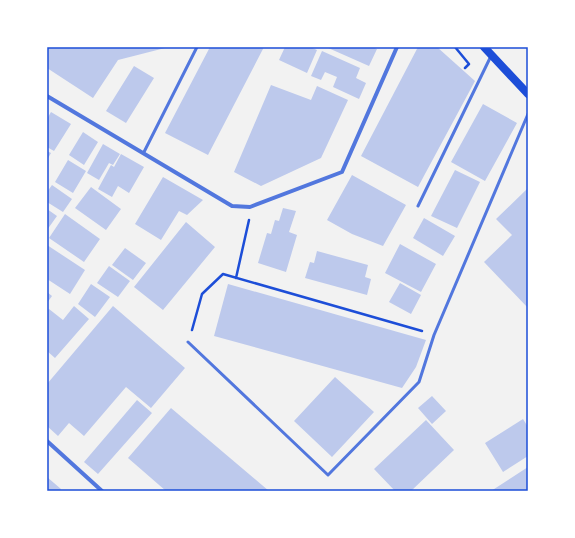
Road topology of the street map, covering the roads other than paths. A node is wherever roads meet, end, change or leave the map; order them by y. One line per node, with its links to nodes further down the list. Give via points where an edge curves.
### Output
1 (198, 47): 8 (lane)
2 (397, 47): 8 (street, via 342,172 252,207 232,206)
3 (484, 47): 4 (main road)
4 (491, 56): 5 (main road); 9 (lane)
5 (528, 94)
6 (47, 96): 8 (street)
7 (528, 114): 10 (lane, via 434,335 420,382 328,475)
8 (144, 152)
9 (418, 206)
10 (188, 342)
11 (47, 441): 12 (street)
12 (102, 491)

